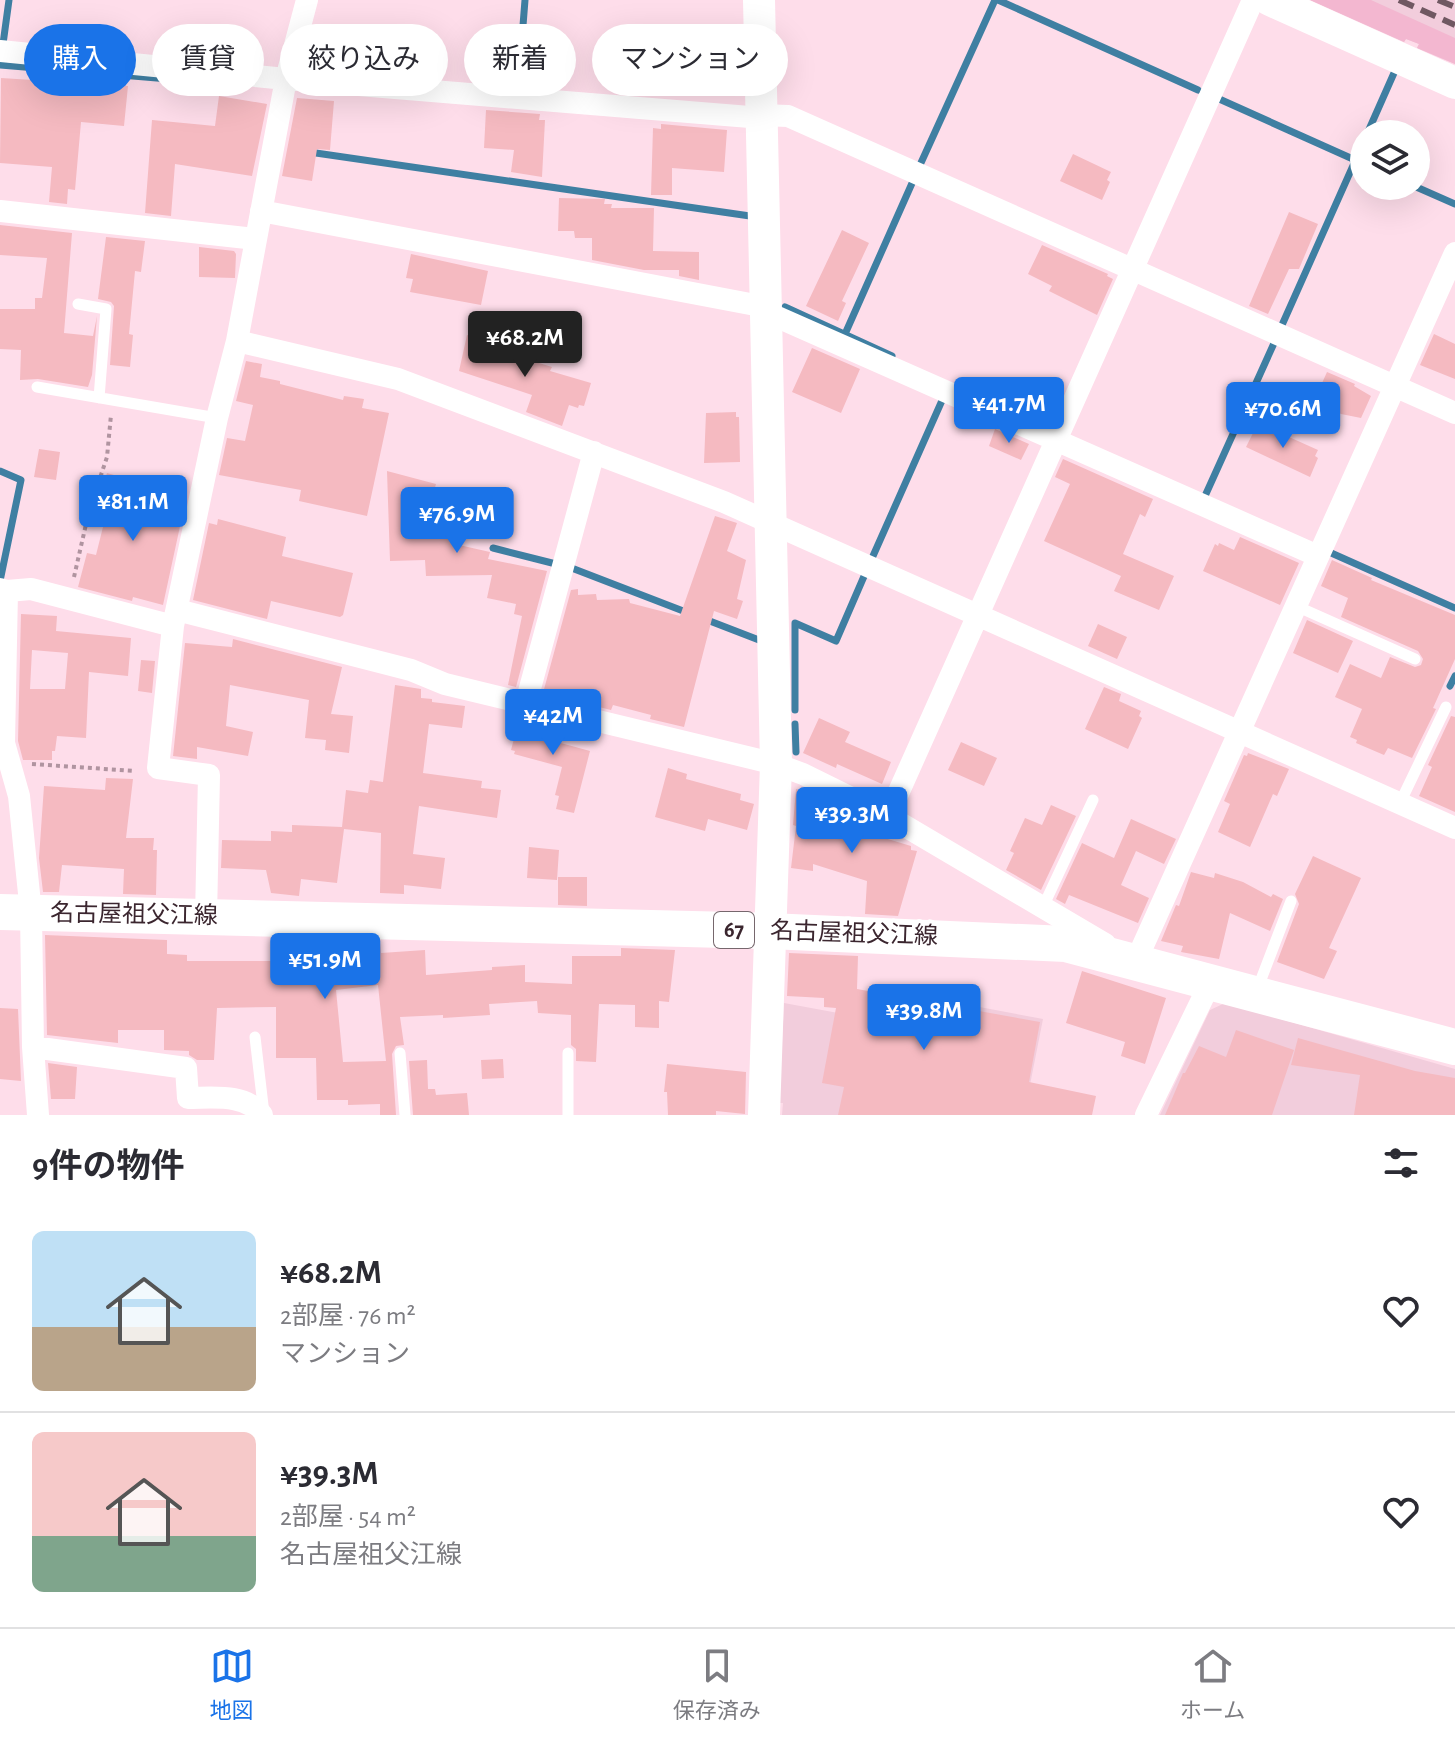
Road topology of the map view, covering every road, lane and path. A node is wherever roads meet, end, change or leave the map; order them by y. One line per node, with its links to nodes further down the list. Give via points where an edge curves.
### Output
1 (307, 0): 5 (street)
2 (759, 0): 11 (street)
3 (1253, 0): 16 (street)
4 (1270, 0): 8 (street)
5 (301, 24)
6 (0, 51): 7 (street)
7 (280, 78)
8 (1455, 83)
9 (448, 92): 11 (street)
10 (283, 96): 13 (street)
11 (762, 116): 16 (street, via 788,116); 18 (street)
12 (0, 211): 14 (street)
13 (261, 211): 14 (street); 18 (street)
14 (256, 239): 19 (street)
15 (1455, 253): 20 (street)
16 (1133, 269): 20 (street); 26 (street)
17 (78, 304): 22 (lane, via 106,309)
18 (766, 310): 26 (street); 28 (street)
19 (237, 341): 25 (street); 27 (street, via 398,379)
20 (1395, 386): 24 (street); 29 (street)
21 (37, 387): 22 (lane)
22 (99, 398): 23 (lane)
23 (112, 400): 25 (lane); 31 (path, via 107,457)
24 (1455, 413)
25 (217, 418): 34 (street)
26 (1056, 440): 29 (street); 33 (street)
27 (594, 452): 28 (street); 36 (street)
28 (771, 521): 33 (street); 40 (street)
29 (1318, 556): 32 (street)
30 (4, 590): 31 (street, via 31,589); 39 (street)
31 (69, 599): 34 (street)
32 (1296, 606): 35 (lane); 38 (street)
33 (978, 615): 38 (street); 44 (street)
34 (175, 618): 36 (street, via 411,670 445,684); 41 (street)
35 (1415, 659)
36 (526, 703): 40 (street)
37 (1446, 707): 43 (lane)
38 (1239, 732): 43 (street); 51 (street)
39 (5, 749): 41 (path, via 151,772); 48 (street, via 19,796)
40 (776, 764): 44 (street); 50 (street)
41 (158, 768): 49 (street, via 209,775)
42 (1093, 800): 47 (lane)
43 (1400, 803): 45 (street)
44 (888, 816): 47 (street)
45 (1455, 828)
46 (1291, 901): 53 (lane)
47 (1043, 907): 51 (street)
48 (16, 913): 49 (main road, 名古屋祖父江線 / 67); 55 (street)
49 (206, 917): 50 (main road, 名古屋祖父江線 / 67)
50 (769, 931): 51 (main road, 名古屋祖父江線 / 67, via 1066,944); 63 (street)
51 (1133, 960): 52 (main road, 名古屋祖父江線 / 67)
52 (1211, 981): 53 (main road, 名古屋祖父江線 / 67); 64 (street)
53 (1255, 993): 56 (main road, 名古屋祖父江線 / 67)
54 (255, 1037): 60 (lane)
55 (33, 1047): 59 (street); 60 (street, via 186,1068 188,1098 227,1098)
56 (1455, 1047)
57 (400, 1053): 61 (lane)
58 (568, 1053): 62 (lane)
59 (38, 1115)
60 (263, 1115)
61 (405, 1115)
62 (568, 1115)
63 (764, 1115)
64 (1146, 1115)

